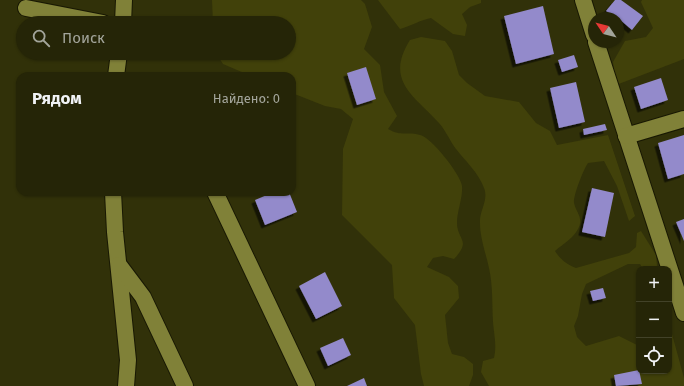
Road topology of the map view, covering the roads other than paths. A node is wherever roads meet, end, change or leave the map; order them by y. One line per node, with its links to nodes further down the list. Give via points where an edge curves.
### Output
1 (124, 0): 5 (street)
2 (583, 0): 6 (street)
3 (26, 8): 4 (street)
4 (67, 16)
5 (123, 16)
6 (588, 16)
7 (598, 48): 11 (street)
8 (118, 60): 9 (street)
9 (117, 72)
10 (684, 119): 11 (street)
11 (626, 136): 15 (street)
12 (113, 196): 14 (street)
13 (217, 196): 18 (street)
14 (118, 263): 16 (street, via 128,360); 17 (street, via 143,297)
15 (684, 314)
16 (126, 386)
17 (185, 386)
18 (307, 386)

